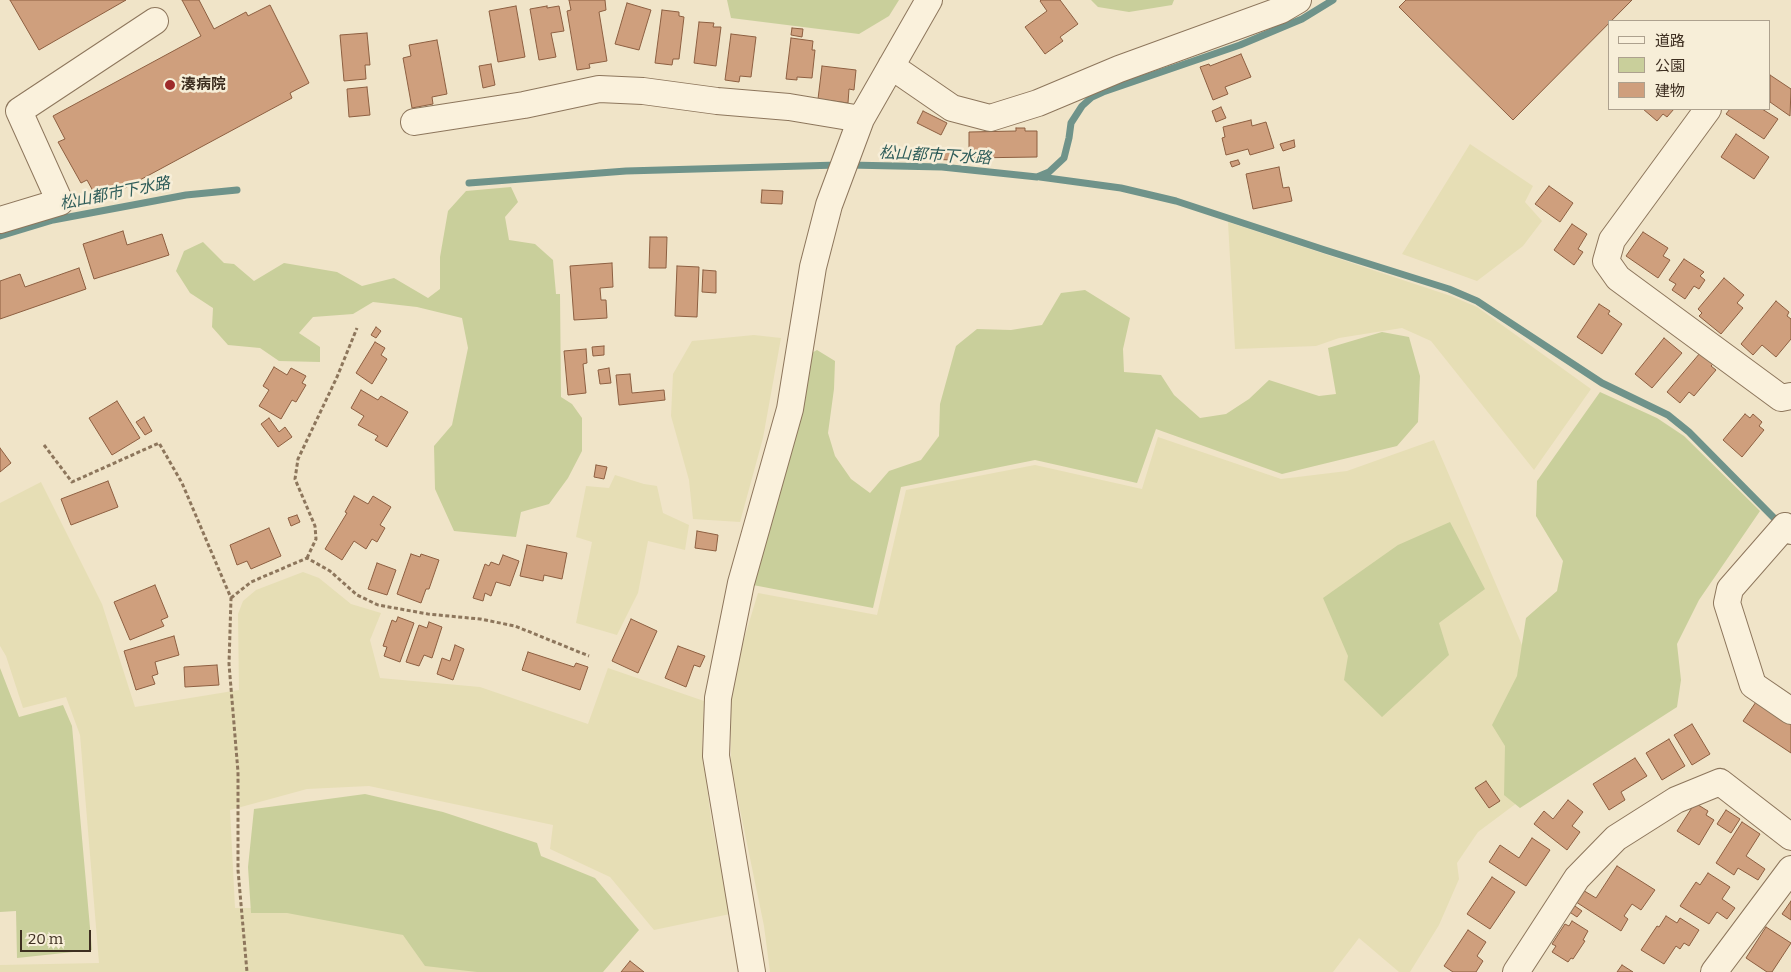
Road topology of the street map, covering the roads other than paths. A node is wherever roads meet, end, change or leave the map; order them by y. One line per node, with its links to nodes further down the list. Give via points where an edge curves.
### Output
1 (929, 0): 4 (street)
2 (1298, 0): 4 (street, via 1281,10 1119,69 1038,104 990,118 952,108)
3 (155, 21): 8 (street, via 19,112 60,202)
4 (891, 66): 6 (street)
5 (1707, 110): 9 (street, via 1612,240 1606,261 1618,278 1781,398)
6 (861, 119): 7 (street, via 789,107 599,89 524,105); 14 (street, via 829,205 813,267 790,409 741,583 718,698 716,756)
7 (414, 122)
8 (0, 220)
9 (1791, 396)
10 (1791, 531): 11 (street, via 1785,526 1730,589 1727,603 1753,685)
11 (1791, 711)
12 (1791, 837): 15 (street, via 1720,782 1676,800 1616,838 1576,878)
13 (1791, 869): 16 (street)
14 (752, 972)
15 (1516, 972)
16 (1714, 972)

